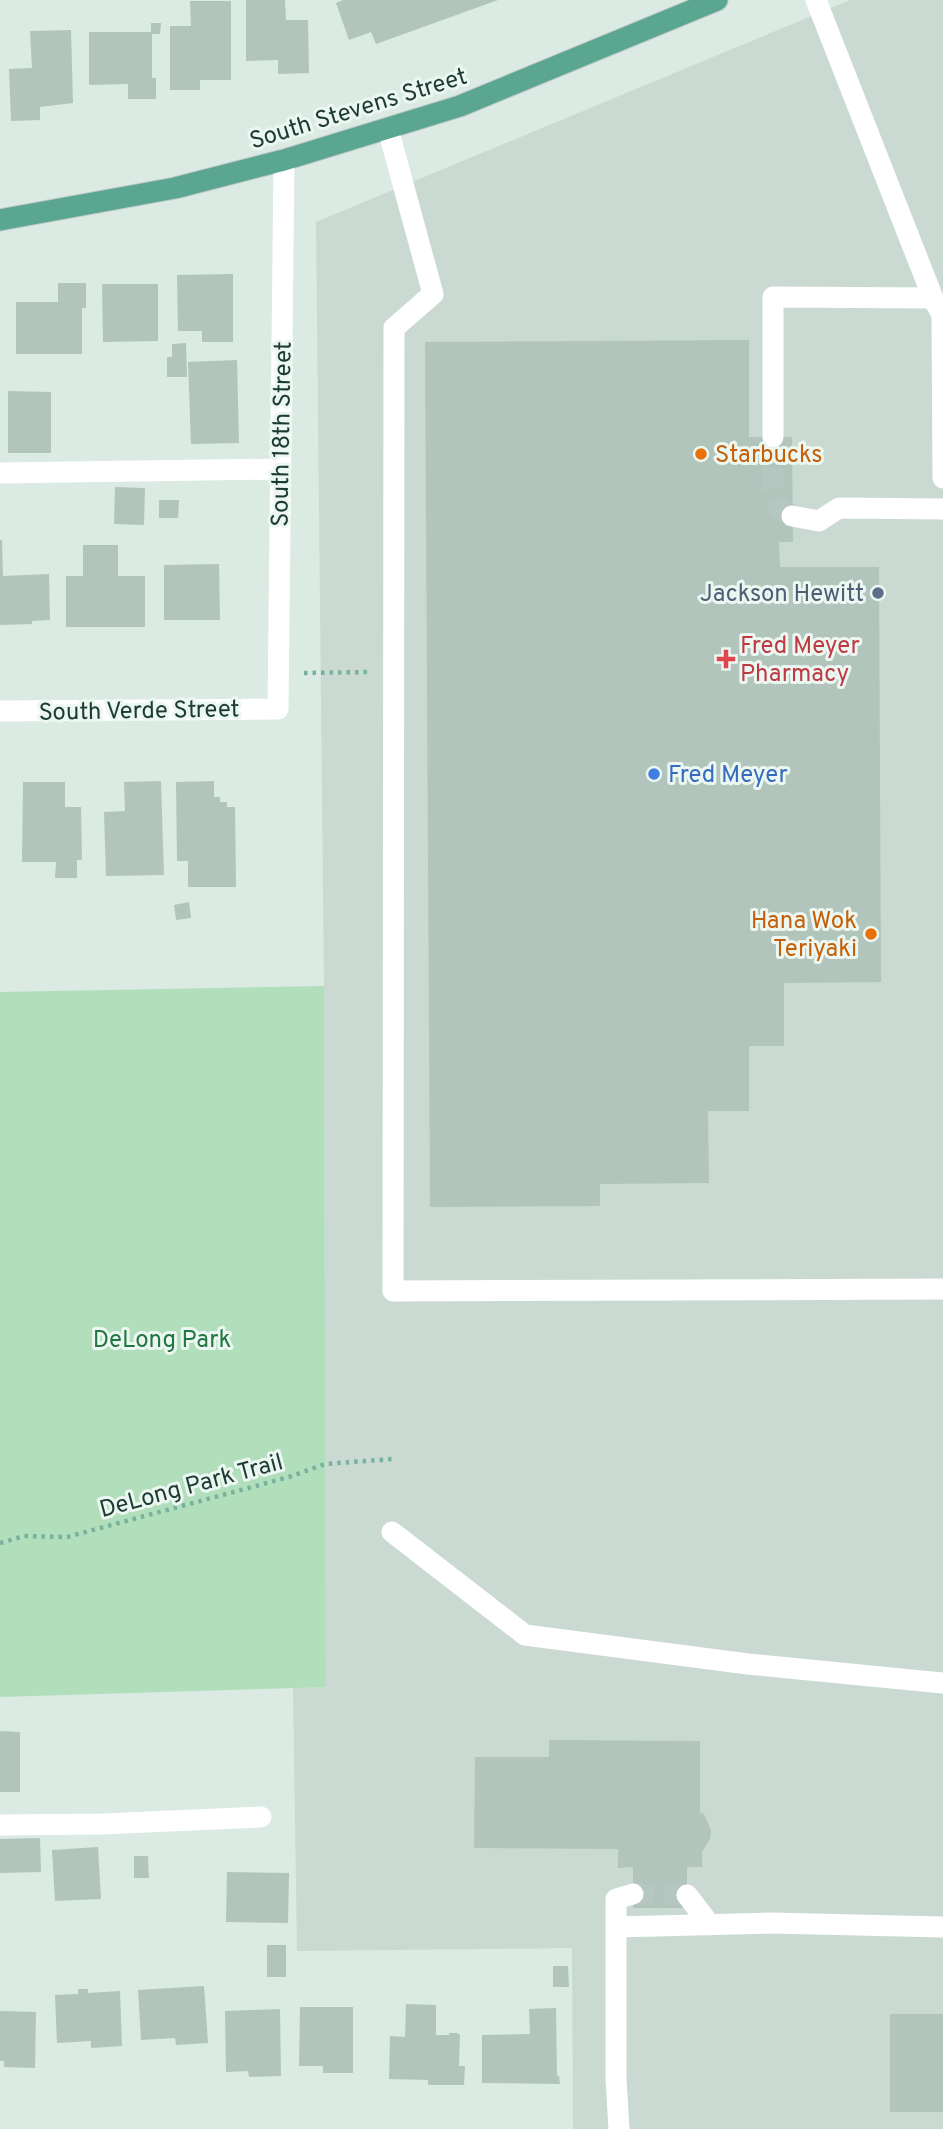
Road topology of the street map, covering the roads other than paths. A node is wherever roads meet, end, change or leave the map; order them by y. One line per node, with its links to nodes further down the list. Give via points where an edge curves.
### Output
1 (717, 0): 3 (main road, South Stevens Street, via 460,106)
2 (816, 0): 6 (street)
3 (388, 128): 4 (main road, South Stevens Street); 15 (street, via 433,294 394,328 393,1291)
4 (284, 160): 5 (main road, South Stevens Street, via 175,188); 8 (street, South 18th Street)
5 (0, 220)
6 (933, 298): 7 (street, via 773,297); 10 (street, via 942,315)
7 (773, 437)
8 (281, 469): 9 (street); 13 (street, South 18th Street)
9 (0, 473)
10 (943, 478)
11 (943, 509): 12 (street, via 839,508 819,521)
12 (792, 516)
13 (278, 709): 14 (street, South Verde Street)
14 (0, 711)
15 (943, 1289)
16 (392, 1532): 17 (street, via 525,1635)
17 (943, 1683)
18 (261, 1817): 19 (street)
19 (0, 1825)
20 (687, 1895): 22 (street)
21 (624, 1897): 23 (street)
22 (710, 1925): 23 (street); 24 (street)
23 (615, 1927): 25 (street)
24 (943, 1927)
25 (619, 2129)

